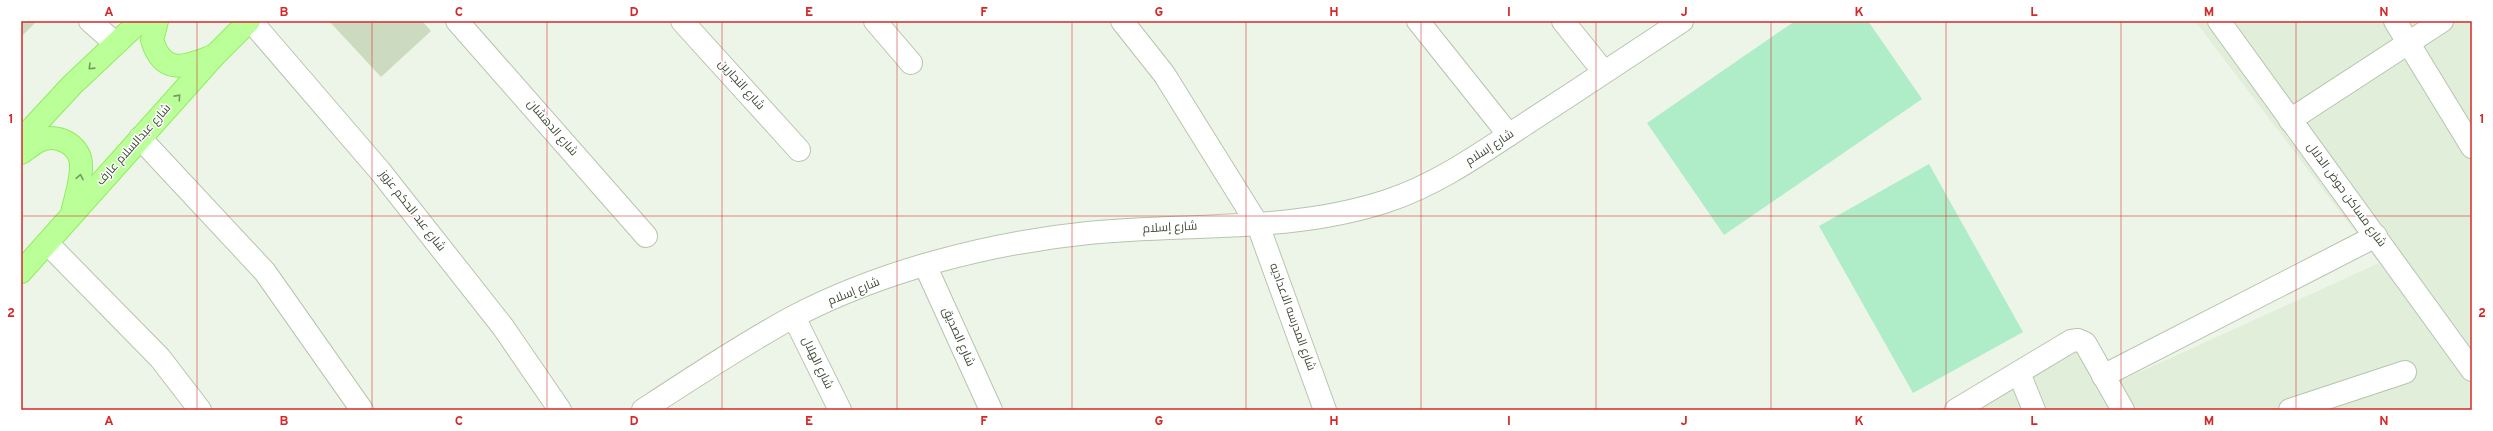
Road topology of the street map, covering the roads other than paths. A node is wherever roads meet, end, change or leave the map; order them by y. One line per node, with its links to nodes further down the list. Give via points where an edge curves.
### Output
1 (90, 21): 16 (street)
2 (140, 21): 16 (main road)
3 (157, 21): 17 (main road, via 152,40 161,58 169,64 178,67 188,66)
4 (250, 21): 17 (main road, شارع عبدالسلام عارف); 42 (street, شارع عبد الحكم عزوز, via 380,171 502,327)
5 (457, 21): 29 (street, شارع الدهشان)
6 (682, 21): 25 (street, شارع النجارين)
7 (874, 21): 18 (street)
8 (1122, 21): 28 (street, شارع المدرسه الاعداديه, via 1164,74)
9 (1418, 21): 22 (street)
10 (1563, 21): 19 (street)
11 (1682, 21): 19 (street, شارع إسلام)
12 (2219, 21): 20 (street, شارع مساكن حوض الدلال)
13 (2395, 21): 15 (street)
14 (2442, 21): 15 (street)
15 (2408, 43): 20 (street); 21 (street)
16 (115, 44): 24 (main road, one-way to 24, via 72,85)
17 (216, 55): 23 (main road, شارع عبدالسلام عارف, one-way to 17)
18 (911, 63)
19 (1604, 72): 22 (street, شارع إسلام)
20 (2290, 120): 30 (street, شارع مساكن حوض الدلال)
21 (2468, 133)
22 (1509, 135): 28 (street, شارع إسلام, via 1451,173 1387,201 1321,217)
23 (140, 138): 27 (main road, شارع عبدالسلام عارف); 41 (street, via 265,272)
24 (21, 140)
25 (799, 150)
26 (21, 153): 27 (main road, one-way to 26, via 81,171 81,162 73,147 66,141 48,138 39,140)
27 (72, 215): 31 (main road, شارع عبدالسلام عارف)
28 (1258, 225): 32 (street, شارع إسلام, via 1165,227 1084,234 1004,247); 46 (street, شارع المدرسه الاعداديه)
29 (646, 236)
30 (2376, 236): 35 (street, شارع مساكن حوض الدلال); 39 (street)
31 (47, 243): 33 (main road, شارع عبدالسلام عارف); 40 (street, via 160,358)
32 (925, 264): 34 (street, شارع إسلام); 45 (street, شارع الصديق)
33 (21, 272)
34 (794, 317): 43 (street, شارع إسلام); 44 (street, شارع الهلال)
35 (2465, 347): 36 (street, شارع مساكن حوض الدلال)
36 (2472, 370)
37 (2405, 372): 50 (street)
38 (2019, 373): 39 (street, via 2071,341 2078,340 2085,343); 47 (street); 48 (street)
39 (2104, 376): 49 (street)
40 (200, 410)
41 (362, 410)
42 (560, 410)
43 (643, 410)
44 (840, 410)
45 (991, 410)
46 (1325, 410)
47 (1956, 410)
48 (2034, 410)
49 (2123, 410)
50 (2290, 410)

